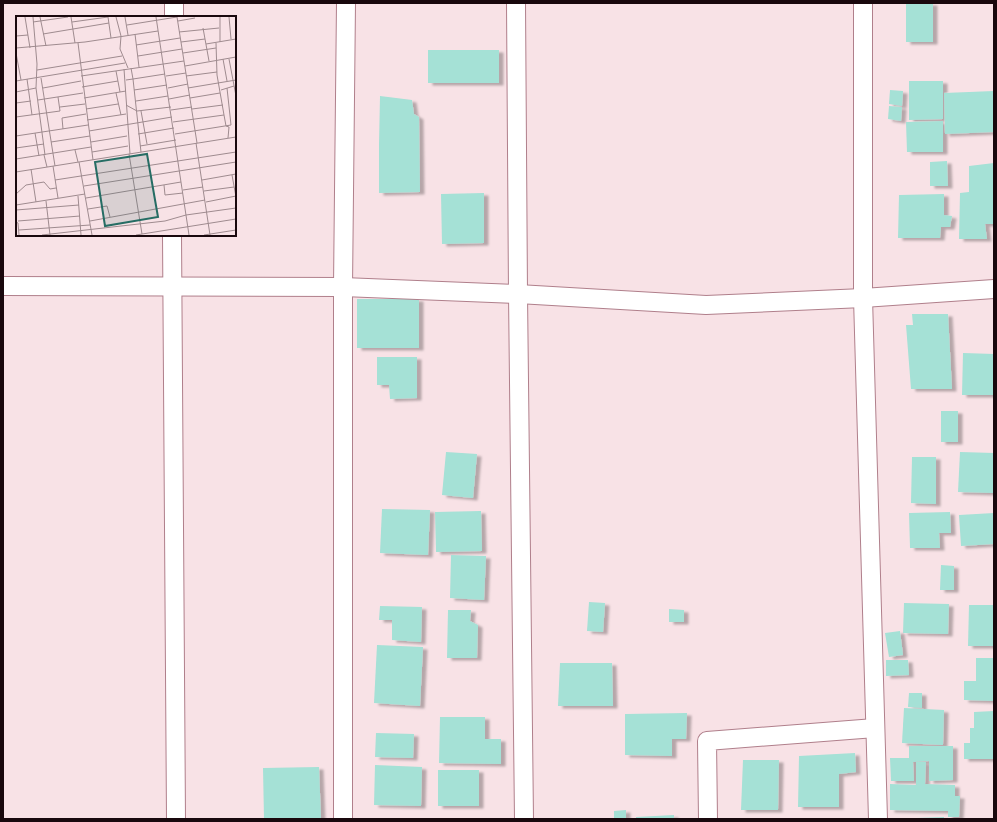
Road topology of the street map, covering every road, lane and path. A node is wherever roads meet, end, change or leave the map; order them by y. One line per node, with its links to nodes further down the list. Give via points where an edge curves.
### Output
1 (174, 3): 5 (street)
2 (346, 3): 9 (street)
3 (516, 3): 11 (street)
4 (863, 3): 12 (street)
5 (174, 16)
6 (172, 236): 8 (street)
7 (3, 286): 8 (street)
8 (172, 286): 9 (street); 14 (street)
9 (343, 287): 11 (street); 15 (street)
10 (994, 289): 12 (street)
11 (518, 294): 12 (street, via 706,305); 16 (street)
12 (863, 298): 13 (street)
13 (874, 728): 17 (street, via 707,741); 18 (street)
14 (176, 819)
15 (343, 819)
16 (524, 819)
17 (708, 819)
18 (878, 819)

